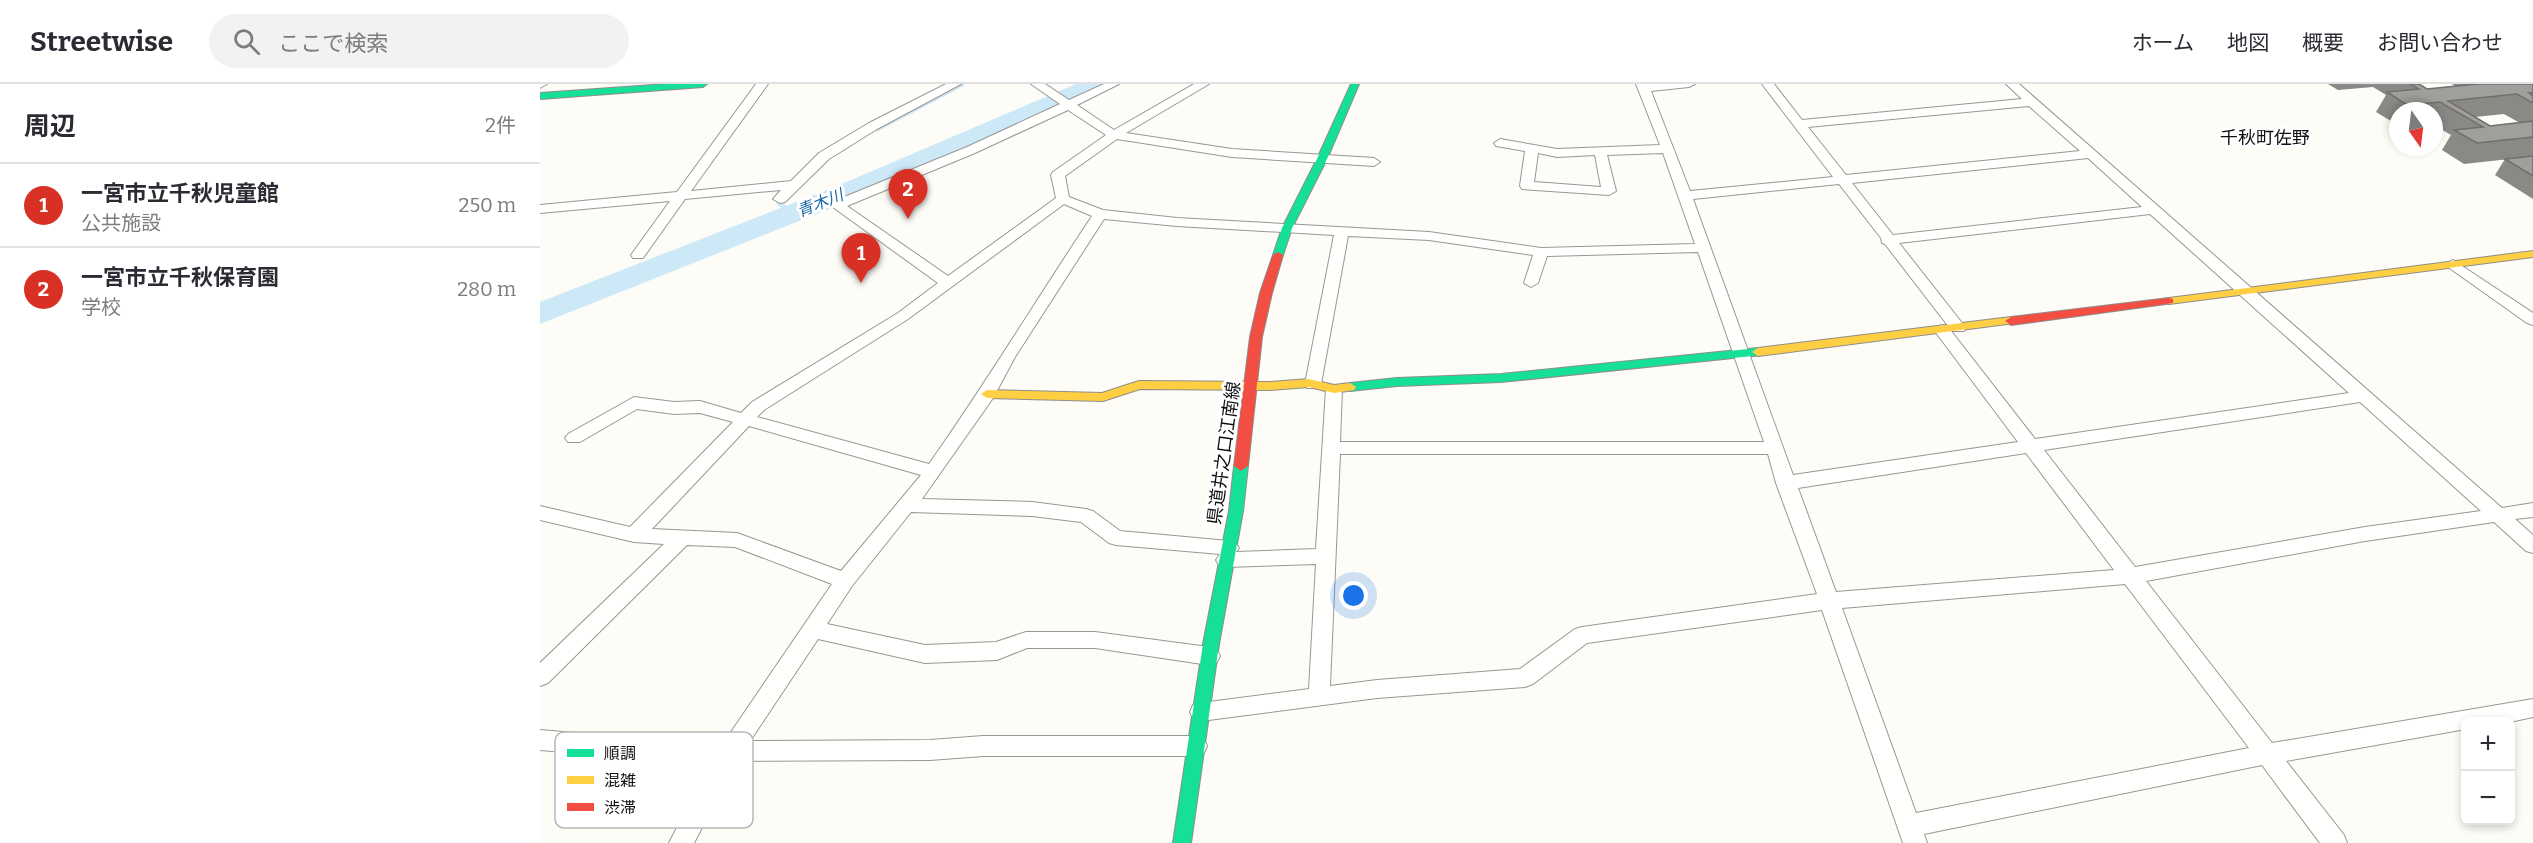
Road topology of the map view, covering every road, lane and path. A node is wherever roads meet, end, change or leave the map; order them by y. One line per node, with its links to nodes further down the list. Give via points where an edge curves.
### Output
1 (703, 84): 12 (street)
2 (762, 84): 26 (street)
3 (956, 84): 25 (street, via 824,156)
4 (1038, 84): 14 (street)
5 (1113, 84): 14 (street)
6 (1203, 84): 16 (street)
7 (1355, 84): 22 (street, 県道井之口江南線)
8 (1689, 84): 11 (street)
9 (1768, 84): 15 (street)
10 (2012, 84): 13 (street)
11 (1643, 86): 19 (street)
12 (540, 96)
13 (2031, 102): 15 (street); 21 (street)
14 (1070, 105): 16 (street); 41 (street, via 837,205)
15 (1798, 124): 24 (street)
16 (1114, 135): 22 (street, via 1232,153); 29 (street, via 1058,175)
17 (1500, 142): 18 (street)
18 (1532, 148): 20 (street, via 1557,153); 20 (street, via 1527,186 1609,191)
19 (1667, 149): 20 (street); 27 (street)
20 (1600, 152)
21 (2089, 154): 24 (street); 31 (street)
22 (1322, 159): 23 (street); 33 (street, 県道井之口江南線)
23 (1374, 162)
24 (1841, 180): 27 (street); 35 (street)
25 (794, 185): 26 (street); 28 (street)
26 (680, 196): 30 (street); 39 (street)
27 (1684, 196): 36 (street)
28 (780, 199)
29 (1063, 199): 32 (street); 41 (street)
30 (540, 209)
31 (2152, 210): 35 (street); 43 (street)
32 (1100, 214): 33 (street); 50 (street)
33 (1287, 228): 34 (street); 47 (street, 県道井之口江南線, via 1266,292)
34 (1342, 232): 37 (street, via 1429,236); 48 (street)
35 (1887, 240): 45 (street)
36 (1702, 248): 37 (street); 46 (street)
37 (1541, 252): 42 (street)
38 (2533, 254): 40 (street)
39 (638, 255)
40 (2453, 264): 43 (street); 44 (street)
41 (948, 283): 52 (street, via 903,316 758,406)
42 (1531, 283)
43 (2246, 291): 45 (street); 51 (street)
44 (2533, 320)
45 (1950, 329): 46 (street); 54 (street)
46 (1740, 354): 49 (street, via 1501,378); 56 (street)
47 (1251, 384): 48 (street); 50 (street, via 1139,385 1103,397); 66 (street, 県道井之口江南線)
48 (1313, 384): 49 (street)
49 (1334, 389): 55 (street)
50 (987, 394): 57 (street)
51 (2364, 396): 54 (street); 62 (street)
52 (744, 421): 53 (street, via 700,407 634,403); 57 (street); 63 (street)
53 (574, 438)
54 (2031, 446): 58 (street); 68 (street)
55 (1331, 448): 56 (street); 67 (street)
56 (1773, 448): 58 (street)
57 (933, 472): 59 (street)
58 (1785, 483): 70 (street)
59 (905, 505): 66 (street, via 1032,509 1086,516 1116,538); 69 (street)
60 (2533, 510): 62 (street)
61 (540, 513): 63 (street)
62 (2499, 516): 65 (street); 68 (street, via 2365,534)
63 (634, 535): 64 (street)
64 (683, 537): 69 (street, via 737,540); 73 (street)
65 (2533, 546)
66 (1228, 554): 67 (street); 72 (street, 県道井之口江南線)
67 (1326, 555): 74 (street)
68 (2130, 576): 70 (street); 81 (street)
69 (845, 581): 71 (street)
70 (1827, 602): 74 (street, via 1582,635 1525,678); 84 (street)
71 (812, 629): 72 (street, via 926,654 997,651 1026,640 1095,640); 77 (street)
72 (1209, 656): 76 (street, 県道井之口江南線)
73 (540, 677)
74 (1318, 697): 76 (street)
75 (2533, 708): 81 (street)
76 (1201, 712): 80 (street, 県道井之口江南線)
77 (743, 732)
78 (540, 740): 79 (street)
79 (555, 741)
80 (1196, 746): 82 (street, via 983,746); 86 (street, 県道井之口江南線)
81 (2268, 754): 84 (street); 87 (street)
82 (753, 757)
83 (689, 828): 85 (street)
84 (1912, 835)
85 (681, 843)
86 (1182, 843)
87 (2336, 843)

